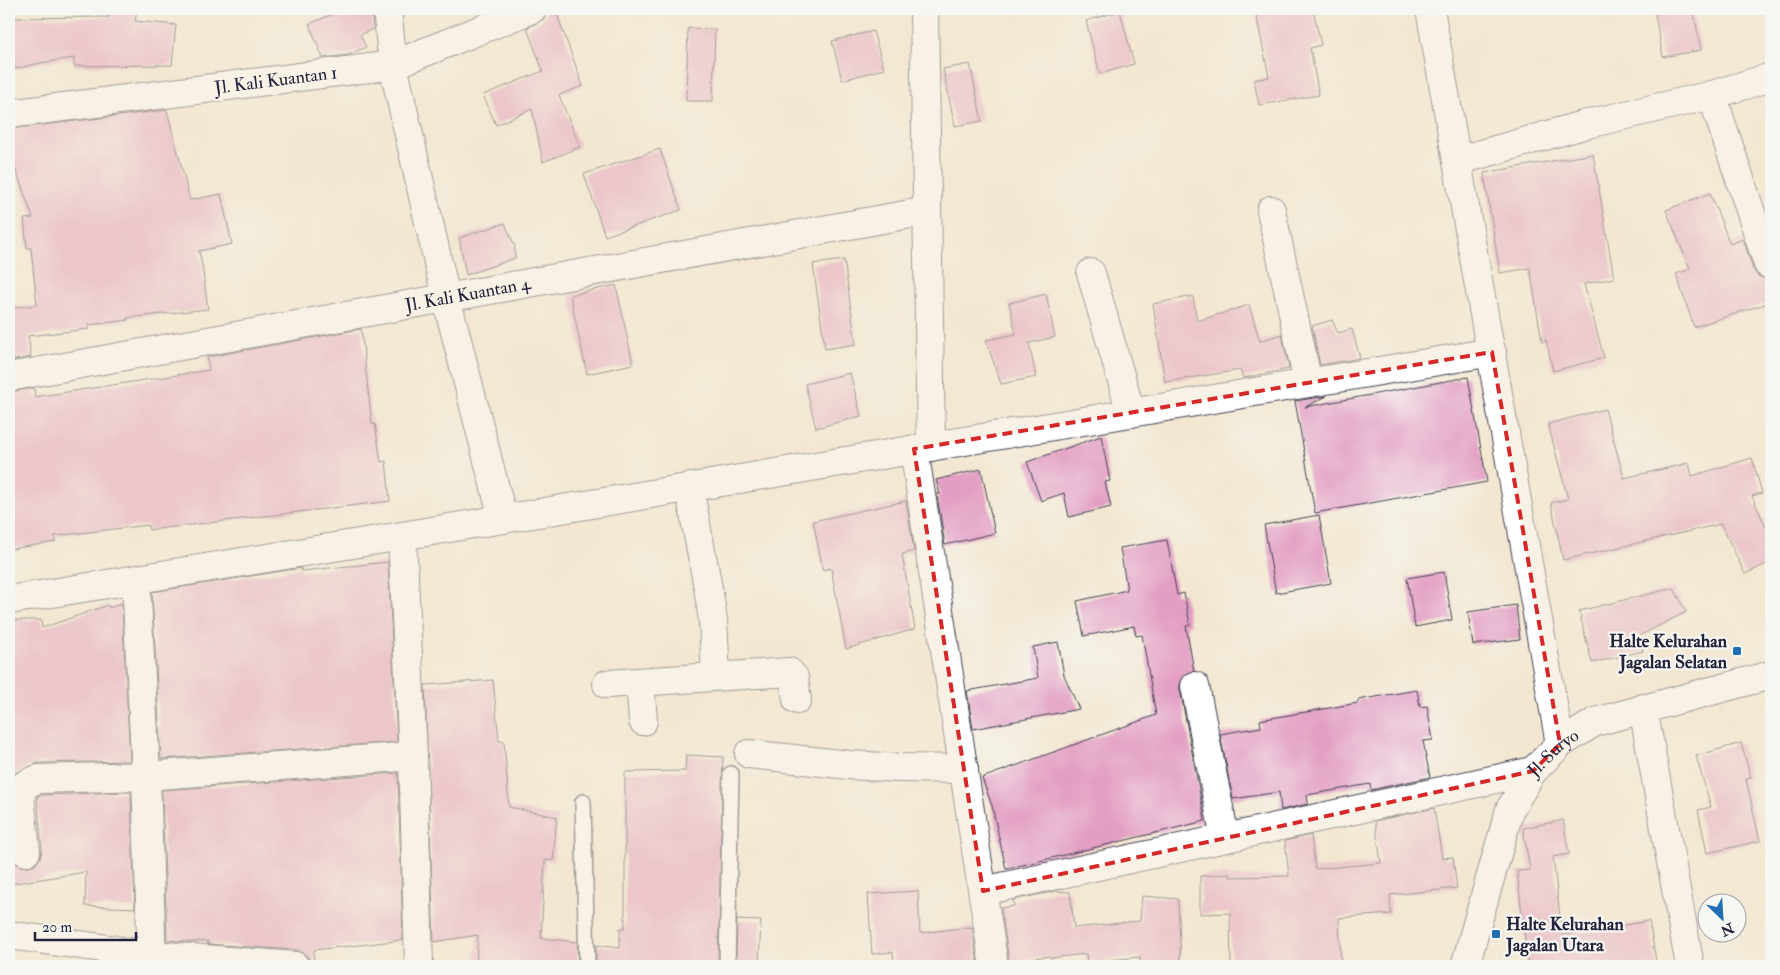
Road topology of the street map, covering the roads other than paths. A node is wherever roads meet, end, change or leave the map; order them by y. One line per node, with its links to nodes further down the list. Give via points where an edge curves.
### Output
1 (387, 9): 5 (street)
2 (532, 9): 5 (street, Jl. Kali Kuantan 1)
3 (924, 9): 11 (street)
4 (1430, 9): 9 (street)
5 (393, 65): 8 (street, Jl. Kali Kuantan 1); 14 (street)
6 (1771, 77): 7 (street)
7 (1712, 95): 9 (street, via 1583,125); 12 (street)
8 (9, 114)
9 (1457, 161): 15 (street)
10 (1271, 210): 17 (street)
11 (927, 211): 14 (street, Jl. Kali Kuantan 4); 19 (street)
12 (1768, 264)
13 (1091, 273): 18 (street)
14 (446, 297): 16 (street, Jl. Kali Kuantan 4); 21 (street)
15 (1492, 352): 17 (street); 33 (street)
16 (9, 377)
17 (1308, 383): 18 (street)
18 (1131, 413): 19 (street)
19 (922, 448): 20 (street); 36 (street)
20 (689, 487): 21 (street); 26 (street, via 710,592)
21 (503, 519): 22 (street)
22 (402, 536): 23 (street); 34 (street)
23 (136, 579): 24 (street); 38 (street)
24 (9, 600)
25 (1771, 675): 31 (street, Jl. Suryo)
26 (716, 676): 27 (street); 30 (street, via 789,672 794,677)
27 (640, 682): 28 (street); 32 (street)
28 (608, 684)
29 (1195, 686): 40 (street)
30 (797, 700)
31 (1643, 708): 33 (street, Jl. Suryo, via 1595,722); 51 (street)
32 (643, 721)
33 (1560, 744): 37 (street, Jl. Suryo)
34 (412, 756): 38 (street); 46 (street)
35 (740, 764): 36 (street); 48 (lane)
36 (964, 769): 42 (street)
37 (1532, 771): 40 (street); 50 (street, Jl. Suryo, via 1510,809)
38 (146, 776): 41 (street, via 38,779 26,784 20,795); 44 (street)
39 (583, 802): 47 (lane)
40 (1225, 838): 42 (street)
41 (26, 852)
42 (983, 891): 49 (street)
43 (9, 935): 44 (street)
44 (152, 961): 45 (street)
45 (294, 966)
46 (419, 966)
47 (587, 966)
48 (727, 966)
49 (994, 966)
50 (1466, 966)
51 (1690, 966)

